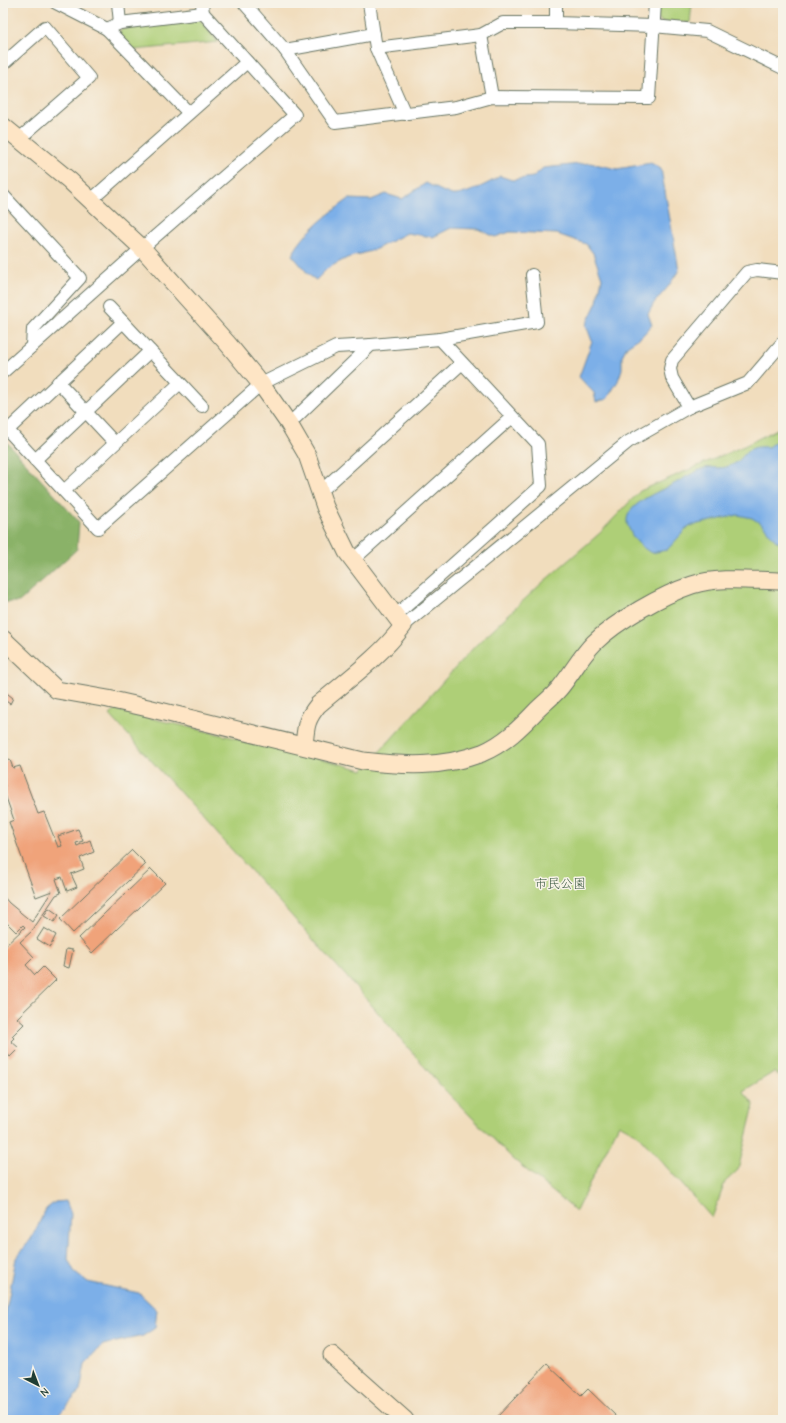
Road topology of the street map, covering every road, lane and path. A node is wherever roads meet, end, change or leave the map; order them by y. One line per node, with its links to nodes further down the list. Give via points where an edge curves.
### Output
1 (56, 3): 11 (street)
2 (118, 3): 8 (street)
3 (244, 3): 15 (street)
4 (369, 3): 12 (street)
5 (556, 3): 9 (street)
6 (656, 3): 10 (street)
7 (202, 8): 8 (street); 16 (street)
8 (120, 23): 11 (street)
9 (556, 23): 10 (street); 13 (street, via 503,23)
10 (653, 26): 18 (street, via 707,31); 19 (street, via 649,98)
11 (107, 29): 20 (street)
12 (374, 34): 14 (street); 15 (street)
13 (482, 35): 14 (street); 19 (street)
14 (376, 48): 21 (street)
15 (285, 50): 21 (street, via 334,122)
16 (247, 62): 20 (street); 26 (street, via 295,115)
17 (3, 64): 23 (street, via 45,27 89,78)
18 (783, 68)
19 (492, 98): 21 (street, via 456,107)
20 (189, 113): 25 (street)
21 (404, 114)
22 (3, 126): 23 (street)
23 (19, 139): 25 (street)
24 (3, 195): 34 (street, via 80,278 33,329)
25 (91, 200): 26 (street)
26 (142, 248): 34 (street); 40 (street)
27 (783, 273): 42 (street, via 757,270 746,272 672,360 672,378)
28 (532, 275): 31 (street, via 537,322)
29 (109, 307): 30 (street)
30 (122, 322): 35 (street); 38 (street)
31 (440, 339): 33 (street); 36 (street)
32 (783, 342): 42 (street, via 748,383)
33 (372, 345): 40 (street, via 336,347); 45 (street)
34 (32, 346): 37 (street)
35 (150, 351): 39 (street); 43 (street)
36 (462, 363): 44 (street); 50 (street)
37 (3, 372)
38 (58, 382): 43 (street); 46 (street)
39 (180, 383): 41 (street); 47 (street)
40 (261, 384): 45 (street); 49 (street, via 98,528)
41 (202, 406)
42 (689, 407): 53 (street, via 628,442)
43 (85, 412): 47 (street); 48 (street)
44 (512, 417): 51 (street); 53 (street, via 538,444 541,486)
45 (289, 424): 50 (street, via 307,455)
46 (5, 427): 48 (street)
47 (115, 443): 49 (street)
48 (35, 460): 49 (street)
49 (64, 491)
50 (320, 492): 51 (street, via 325,507)
51 (353, 560): 53 (street)
52 (783, 581): 55 (street, via 714,581 694,585 663,598 616,625 594,643 559,689 516,731 483,753 426,766 395,765 363,761)
53 (399, 621): 55 (street, via 394,638 318,705 306,722)
54 (3, 639): 55 (street, via 57,690 108,699)
55 (304, 746)
56 (332, 1355): 57 (street)
57 (405, 1420)

